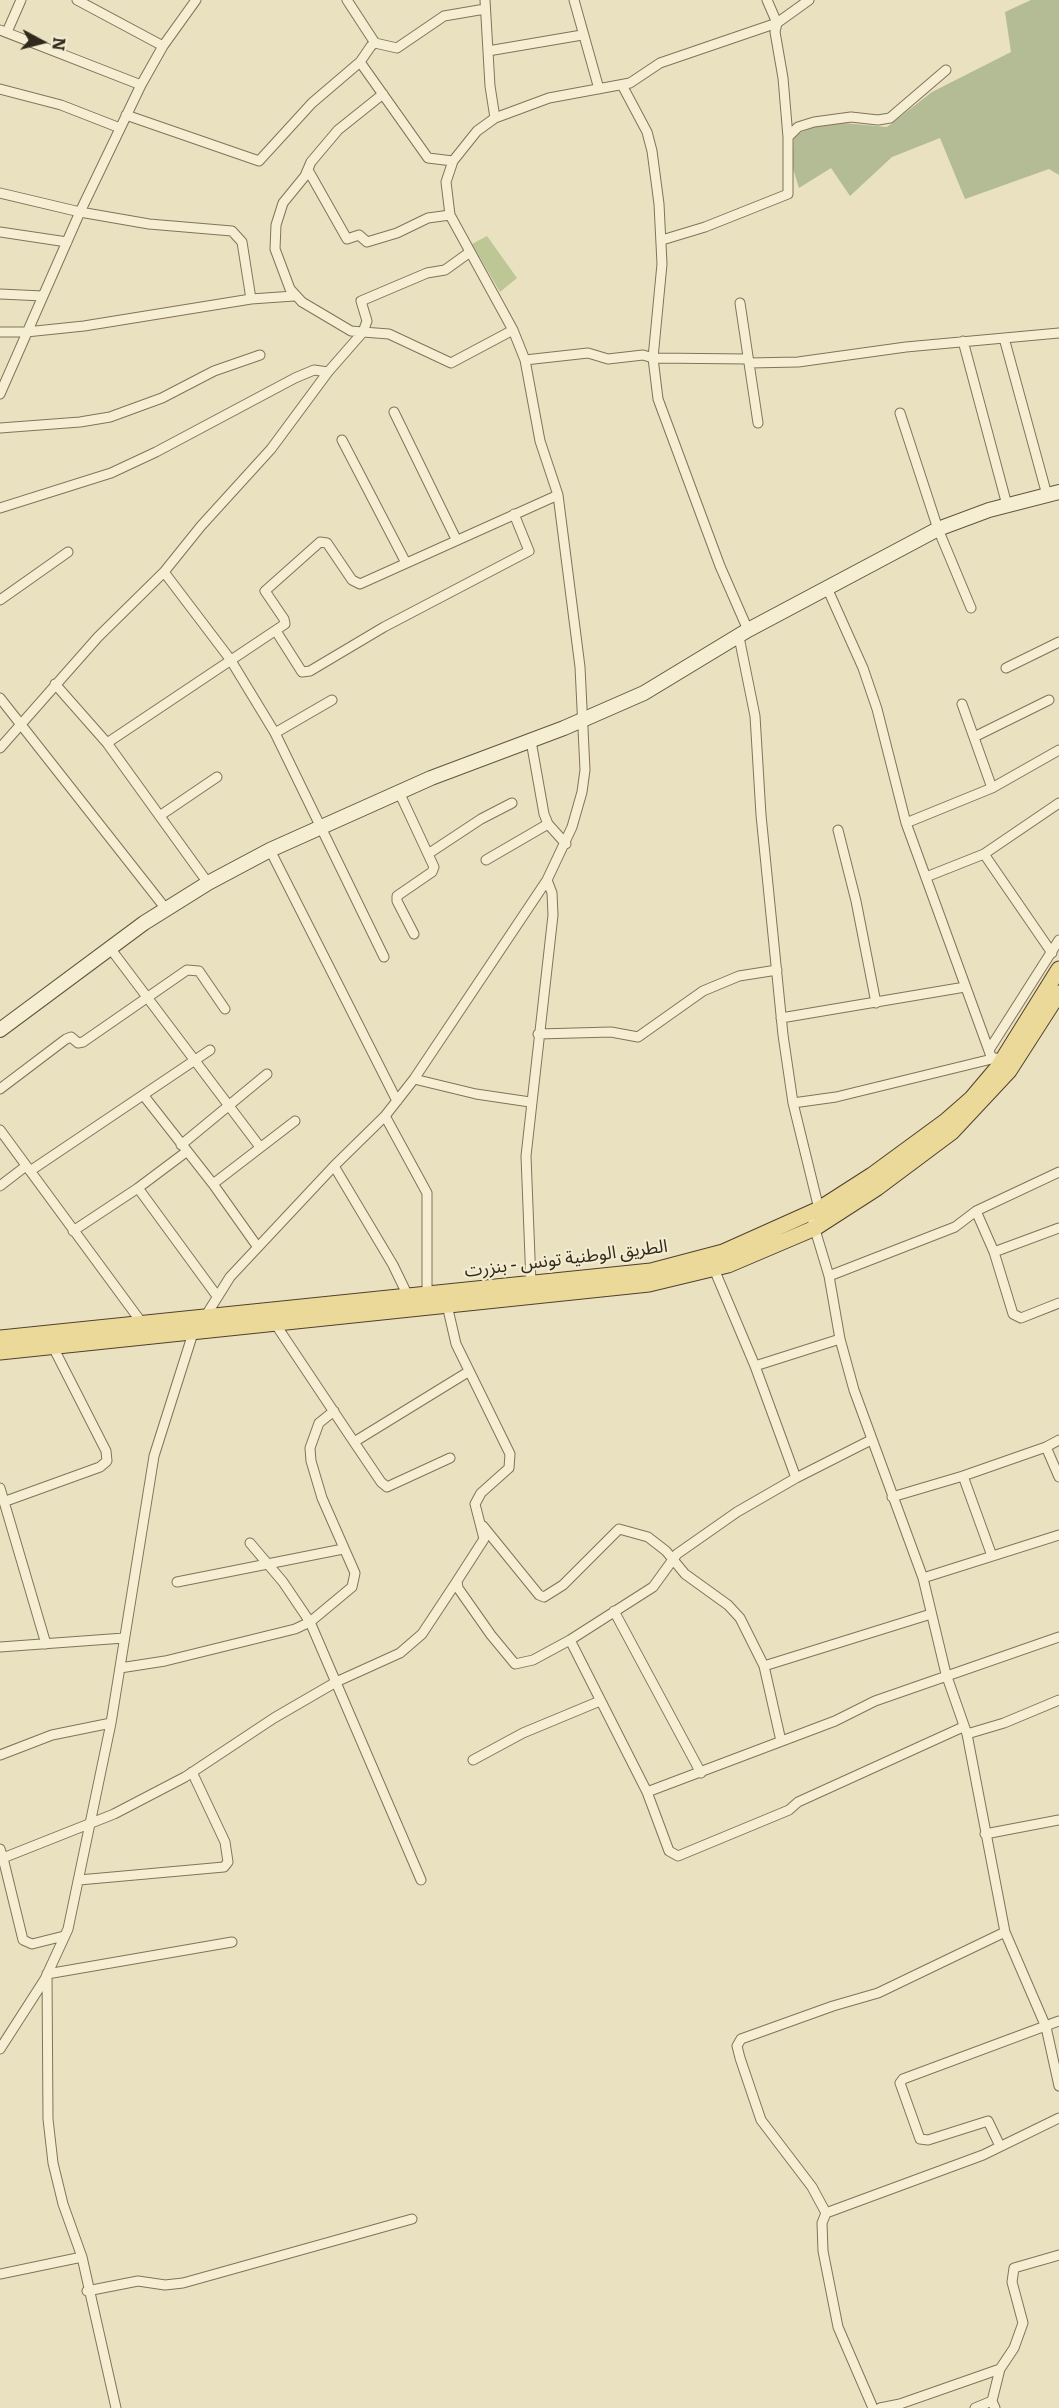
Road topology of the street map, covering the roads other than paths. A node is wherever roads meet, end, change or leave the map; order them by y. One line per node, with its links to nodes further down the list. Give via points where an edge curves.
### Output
1 (21, 0): 10 (street)
2 (77, 0): 13 (street)
3 (196, 0): 13 (street)
4 (347, 0): 12 (street)
5 (574, 0): 11 (street)
6 (767, 0): 9 (street)
7 (809, 0): 9 (street)
8 (485, 4): 12 (street, via 444,16 397,48); 14 (street)
9 (777, 23): 18 (street, via 660,63); 25 (street)
10 (4, 31): 17 (street)
11 (582, 34): 14 (street); 20 (street)
12 (375, 43): 15 (street)
13 (163, 46): 17 (street)
14 (488, 51): 23 (street)
15 (360, 62): 21 (street); 22 (street, via 312,103 259,161)
16 (946, 70): 25 (street, via 890,118 825,120 798,127)
17 (141, 85): 22 (street)
18 (622, 85): 20 (street); 32 (street, via 647,132 652,151)
19 (0, 89): 24 (street, via 61,105)
20 (599, 89): 23 (street, via 549,98)
21 (383, 94): 26 (street, via 428,158); 27 (street, via 338,130)
22 (126, 115): 24 (street)
23 (495, 118): 26 (street, via 477,131)
24 (120, 128): 29 (street)
25 (788, 137): 32 (street, via 788,194)
26 (453, 160): 30 (street, via 446,182)
27 (308, 170): 30 (street, via 347,239 358,236 367,242 428,218); 37 (street, via 283,203 276,225 275,249)
28 (0, 193): 29 (street)
29 (80, 212): 33 (street); 38 (street, via 149,224 232,231 242,242)
30 (450, 215): 34 (street)
31 (0, 232): 33 (street)
32 (662, 240): 48 (street)
33 (67, 242): 36 (street)
34 (470, 252): 40 (street); 43 (street, via 444,270 427,273 361,301 367,321)
35 (0, 294): 36 (street)
36 (43, 296): 42 (street)
37 (294, 296): 38 (street); 43 (street, via 351,331)
38 (250, 299): 42 (street, via 137,319)
39 (740, 303): 50 (street)
40 (513, 330): 43 (street, via 451,363 389,334); 49 (street)
41 (0, 332): 42 (street)
42 (27, 332): 52 (street)
43 (363, 332): 51 (street)
44 (1059, 333): 45 (street)
45 (1004, 338): 46 (street); 58 (street)
46 (963, 340): 50 (street, via 820,360); 60 (street)
47 (260, 355): 56 (street, via 110,417)
48 (653, 358): 49 (street, via 643,355 608,359 588,353); 50 (street); 72 (street, via 654,379 667,427)
49 (525, 360): 59 (street, via 540,441)
50 (748, 361): 55 (street)
51 (328, 372): 61 (street, via 314,370 295,378 111,473); 67 (street, via 271,449)
52 (0, 394)
53 (394, 412): 64 (street)
54 (900, 413): 63 (street)
55 (758, 423)
56 (0, 428)
57 (342, 440): 66 (street)
58 (1053, 493): 60 (street)
59 (558, 495): 62 (street); 81 (street)
60 (1007, 505): 63 (street)
61 (0, 508)
62 (514, 514): 64 (street); 71 (street, via 529,551 384,627 310,671 302,672)
63 (938, 529): 68 (street); 70 (street)
64 (456, 539): 66 (street)
65 (68, 552): 69 (street)
66 (406, 563): 71 (street, via 360,584 352,580 327,543 320,542 266,589 266,596 286,623)
67 (164, 572): 74 (street); 76 (street)
68 (828, 590): 72 (street); 95 (street, via 877,708)
69 (0, 600)
70 (971, 608)
71 (276, 631): 74 (street)
72 (744, 633): 81 (street, via 651,689); 113 (street)
73 (1059, 642): 75 (street)
74 (230, 659): 83 (street); 86 (street)
75 (1006, 668)
76 (55, 684): 82 (street); 86 (street)
77 (0, 698): 82 (street)
78 (332, 700): 83 (street)
79 (1049, 700): 84 (street)
80 (962, 704): 84 (street)
81 (583, 720): 85 (street); 99 (street, via 583,781)
82 (21, 725): 87 (street); 107 (street)
83 (275, 733): 97 (street)
84 (974, 737): 90 (street)
85 (531, 741): 91 (street); 96 (street)
86 (107, 743): 94 (street)
87 (0, 748)
88 (1059, 750): 90 (street)
89 (217, 777): 94 (street)
90 (992, 788): 95 (street)
91 (399, 792): 97 (street); 101 (street)
92 (512, 803): 101 (street)
93 (1059, 803): 102 (street)
94 (161, 815): 106 (street)
95 (906, 823): 104 (street)
96 (548, 824): 99 (street); 103 (street)
97 (322, 827): 100 (street); 112 (street)
98 (838, 830): 118 (street)
99 (566, 844): 105 (street)
100 (270, 850): 106 (street); 130 (street)
101 (428, 854): 108 (street, via 434,867 432,872 397,896)
102 (984, 854): 104 (street); 111 (street)
103 (486, 860)
104 (926, 878): 115 (street)
105 (547, 880): 122 (street, via 553,915); 127 (street)
106 (208, 883): 107 (street)
107 (166, 909): 110 (street)
108 (414, 934)
109 (1059, 940): 111 (street)
110 (110, 948): 117 (street); 121 (street)
111 (1052, 953): 124 (street)
112 (384, 957)
113 (777, 970): 120 (street); 122 (street, via 739,976 703,991 638,1037 611,1032)
114 (1059, 970): 124 (main road, الطريق الوطنية تونس - بنزرت)
115 (964, 987): 118 (street); 124 (street)
116 (1059, 993): 147 (main road, الطريق الوطنية تونس - بنزرت, via 1009,1071 973,1112 920,1157)
117 (147, 996): 119 (street, via 187,970 196,970); 125 (street); 128 (street, via 83,1042 66,1039)
118 (876, 1003): 120 (street)
119 (225, 1009)
120 (781, 1018): 132 (street)
121 (0, 1030)
122 (538, 1034): 131 (street)
123 (210, 1050): 125 (street)
124 (996, 1055): 132 (street, via 836,1096); 146 (main road, الطريق الوطنية تونس - بنزرت, via 987,1082 947,1120 872,1175)
125 (193, 1061): 129 (street); 133 (street)
126 (267, 1074): 133 (street)
127 (414, 1078): 130 (street); 131 (street, via 476,1094)
128 (0, 1089)
129 (144, 1096): 138 (street); 140 (street)
130 (397, 1101): 134 (street)
131 (530, 1102): 154 (street, via 526,1156)
132 (793, 1103): 146 (street)
133 (229, 1107): 137 (street); 138 (street)
134 (385, 1116): 139 (street); 155 (street, via 428,1193)
135 (295, 1121): 137 (street)
136 (0, 1130): 140 (street)
137 (261, 1147): 142 (street)
138 (184, 1149): 142 (street); 144 (street)
139 (334, 1166): 150 (street); 157 (street)
140 (28, 1169): 143 (street); 149 (street)
141 (1059, 1172): 145 (street)
142 (213, 1184): 150 (street)
143 (0, 1186)
144 (138, 1188): 149 (street); 156 (street)
145 (976, 1210): 151 (street); 153 (street, via 955,1227)
146 (814, 1211): 147 (street); 154 (main road, الطريق الوطنية تونس - بنزرت, via 723,1252 687,1263 651,1271)
147 (815, 1228): 152 (main road, الطريق الوطنية تونس - بنزرت); 153 (street)
148 (1059, 1228): 151 (street)
149 (73, 1231): 161 (street)
150 (257, 1246): 156 (street)
151 (994, 1252): 158 (street, via 1013,1314 1017,1317)
152 (714, 1269): 159 (main road, الطريق الوطنية تونس - بنزرت, via 649,1284); 168 (street)
153 (829, 1276): 165 (street)
154 (531, 1283): 155 (main road, الطريق الوطنية تونس - بنزرت)
155 (427, 1294): 157 (main road, الطريق الوطنية تونس - بنزرت)
156 (217, 1296): 160 (street)
157 (408, 1296): 160 (main road, الطريق الوطنية تونس - بنزرت)
158 (1059, 1303)
159 (447, 1305): 162 (main road, الطريق الوطنية تونس - بنزرت); 169 (street, via 456,1344)
160 (207, 1315): 161 (main road, الطريق الوطنية تونس - بنزرت); 163 (street)
161 (142, 1323): 164 (main road, الطريق الوطنية تونس - بنزرت)
162 (276, 1325): 163 (main road, الطريق الوطنية تونس - بنزرت); 170 (street)
163 (192, 1333): 166 (main road, الطريق الوطنية تونس - بنزرت); 196 (street, via 154,1456)
164 (0, 1338)
165 (840, 1339): 168 (street); 171 (street)
166 (53, 1347): 167 (main road, الطريق الوطنية تونس - بنزرت); 181 (street, via 106,1450 107,1461 100,1467)
167 (0, 1352)
168 (755, 1366): 178 (street)
169 (468, 1372): 173 (street); 182 (street, via 510,1454 509,1468 481,1493 476,1504)
170 (334, 1411): 173 (street); 185 (street, via 319,1422 310,1448 311,1461)
171 (871, 1440): 178 (street); 180 (street)
172 (1059, 1440): 174 (street)
173 (354, 1442): 175 (street, via 387,1487)
174 (1046, 1447): 176 (street); 177 (street)
175 (450, 1458)
176 (963, 1476): 180 (street); 186 (street)
177 (1059, 1477)
178 (796, 1478): 187 (street, via 737,1512)
179 (0, 1488): 181 (street)
180 (892, 1497): 189 (street)
181 (6, 1501): 198 (street)
182 (483, 1525): 187 (street, via 544,1597 563,1585 618,1529 648,1537); 190 (street, via 484,1539)
183 (1059, 1536): 186 (street)
184 (249, 1543): 188 (street)
185 (343, 1549): 188 (street); 194 (street, via 355,1573 354,1583)
186 (992, 1556): 189 (street)
187 (672, 1559): 192 (street, via 653,1587); 200 (street, via 740,1618)
188 (267, 1564): 191 (street); 194 (street)
189 (923, 1578): 193 (street)
190 (457, 1581): 197 (street, via 458,1588 515,1664 533,1660); 203 (street, via 410,1646)
191 (177, 1582)
192 (614, 1611): 197 (street); 212 (street)
193 (931, 1614): 200 (street); 202 (street)
194 (310, 1622): 201 (street, via 259,1638); 203 (street)
195 (1059, 1637): 202 (street)
196 (124, 1638): 198 (street); 201 (street)
197 (570, 1640): 205 (street)
198 (46, 1644): 199 (street)
199 (0, 1647)
200 (764, 1666): 208 (street)
201 (120, 1668): 206 (street)
202 (946, 1674): 207 (street); 208 (street)
203 (336, 1682): 211 (street); 219 (street)
204 (1059, 1700): 207 (street, via 1004,1723)
205 (600, 1701): 210 (street, via 523,1732); 213 (street)
206 (111, 1723): 209 (street, via 52,1735); 215 (street)
207 (965, 1731): 213 (street, via 678,1856 669,1851); 216 (street)
208 (781, 1741): 212 (street)
209 (0, 1755)
210 (473, 1760)
211 (192, 1772): 215 (street, via 114,1814); 218 (street, via 225,1842 228,1862 224,1867)
212 (701, 1773): 213 (street)
213 (647, 1792)
214 (1059, 1820): 216 (street)
215 (92, 1821): 217 (street); 218 (street)
216 (986, 1834): 220 (street)
217 (1, 1855): 221 (street, via 23,1940 32,1944)
218 (78, 1880): 221 (street)
219 (421, 1880)
220 (1005, 1932): 225 (street); 230 (street, via 878,1993 741,2038 737,2046 761,2120 812,2187)
221 (64, 1936): 223 (street)
222 (232, 1942): 223 (street)
223 (47, 1974): 226 (street); 233 (street, via 48,2119 53,2163)
224 (1059, 2022): 225 (street)
225 (1046, 2027): 227 (street); 229 (street, via 900,2083 920,2139 928,2140 988,2121)
226 (0, 2049)
227 (1059, 2086)
228 (1059, 2118): 229 (street)
229 (1000, 2146): 230 (street, via 919,2181)
230 (826, 2213): 239 (street, via 822,2223 823,2252 838,2327)
231 (412, 2219): 235 (street, via 183,2283 138,2281)
232 (1059, 2255): 236 (street, via 1014,2268 1012,2282 1023,2323 1014,2348)
233 (82, 2257): 234 (street); 235 (street)
234 (0, 2274)
235 (87, 2290): 238 (street)
236 (1000, 2369): 237 (street); 240 (street)
237 (993, 2405): 241 (street)
238 (116, 2408)
239 (873, 2408)
240 (880, 2408)
241 (975, 2408)

